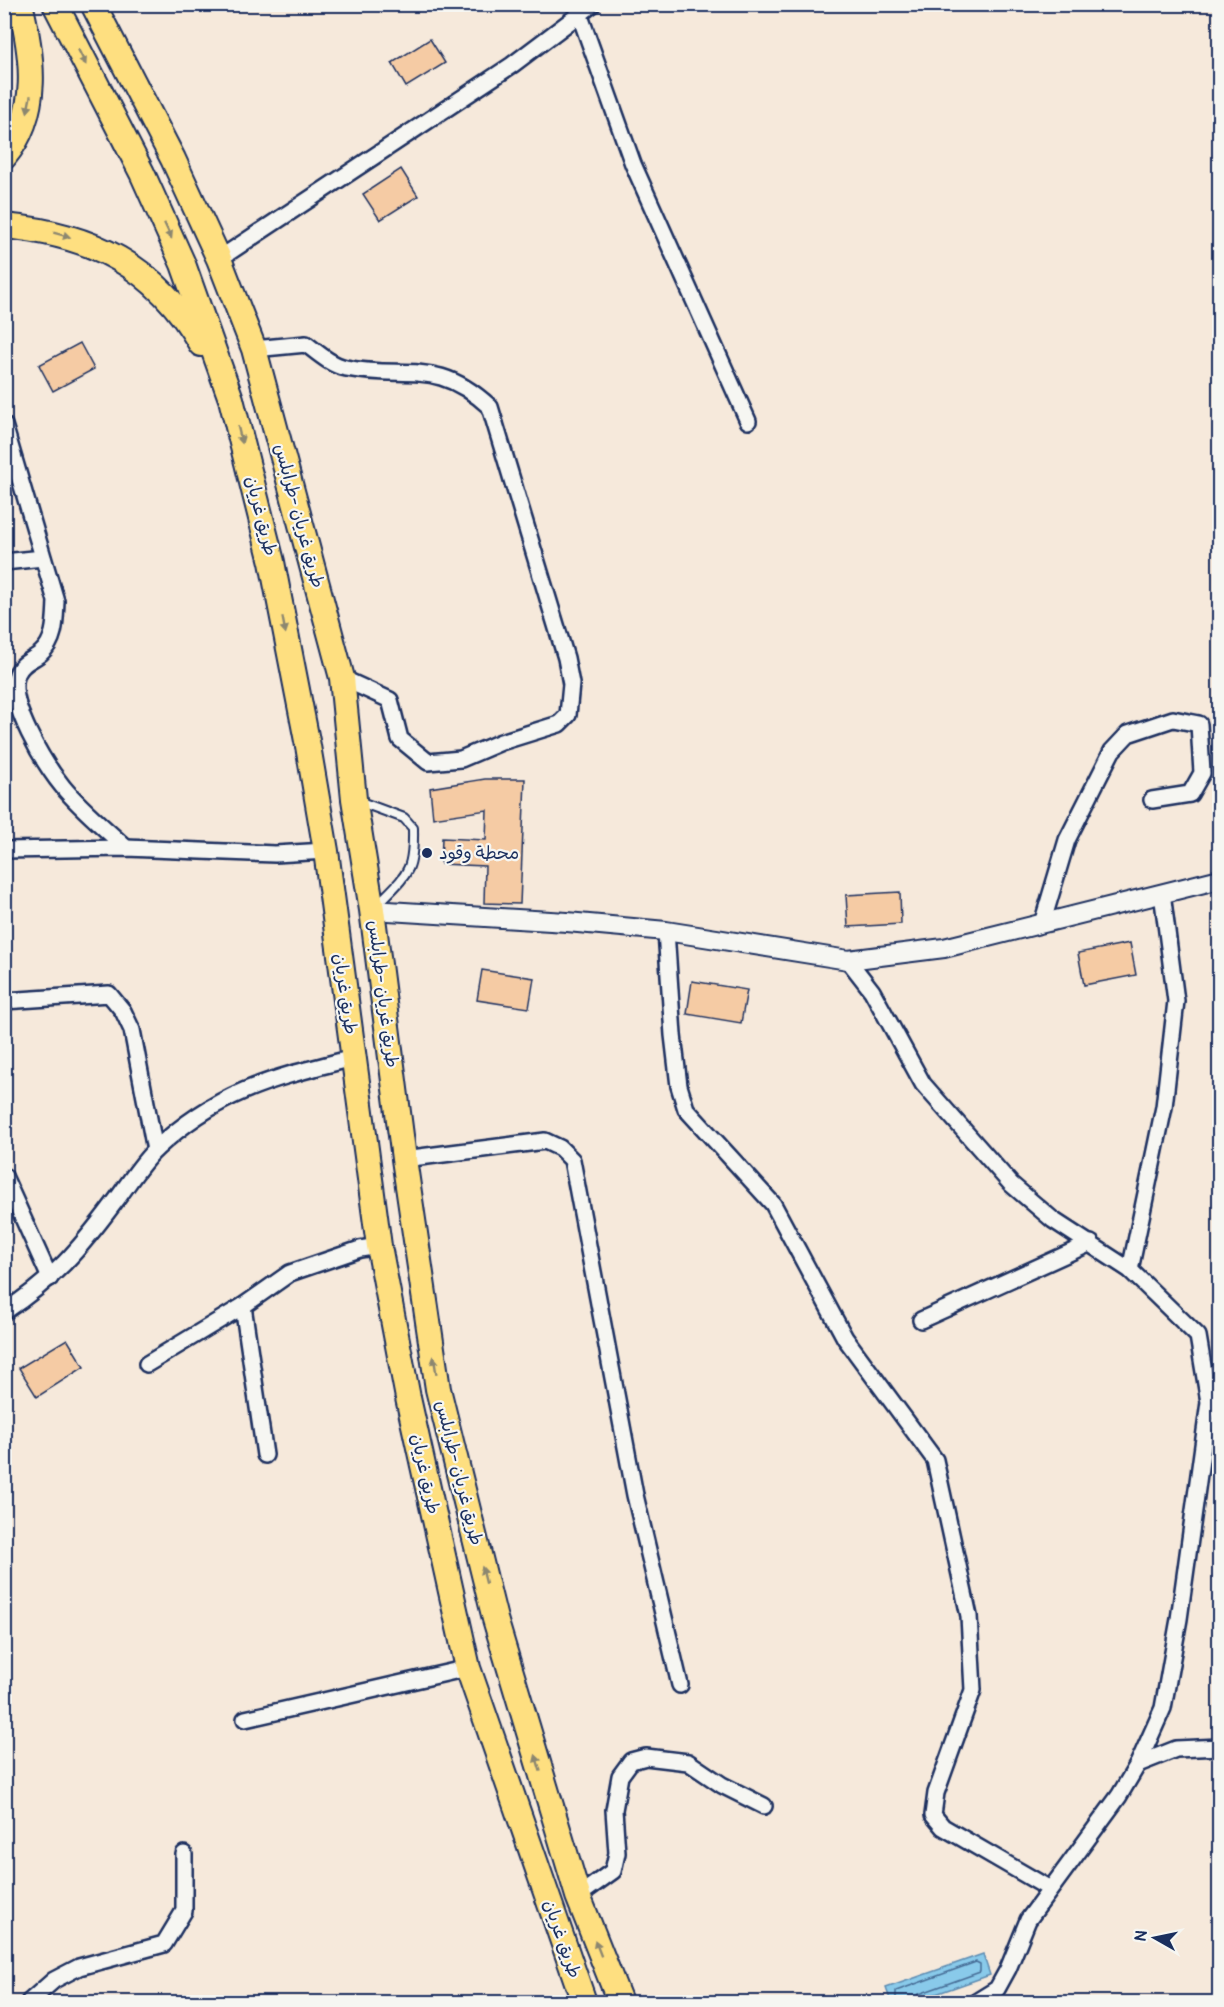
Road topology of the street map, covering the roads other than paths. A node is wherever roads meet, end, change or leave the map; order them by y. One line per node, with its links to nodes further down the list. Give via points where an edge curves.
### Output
1 (20, 4): 6 (highway, one-way to 6, via 32,87 19,134)
2 (55, 4): 10 (highway, طريق غريان, one-way to 10, via 142,173 183,264)
3 (93, 4): 8 (highway, طريق غريان -طرابلس)
4 (593, 4): 5 (street)
5 (579, 13): 8 (street, via 512,65); 11 (street, via 633,164)
6 (4, 157)
7 (4, 226): 10 (highway, one-way to 10, via 66,236 123,260 148,278 171,299 190,325)
8 (219, 259): 9 (highway, طريق غريان -طرابلس)
9 (254, 349): 15 (highway, طريق غريان -طرابلس); 15 (street, via 306,344 344,368 437,374 471,390 490,407 571,684 568,715 559,724 461,759 428,762 400,739 390,700)
10 (231, 399): 21 (highway, طريق غريان, one-way to 21, via 272,562)
11 (748, 421)
12 (4, 425): 13 (street)
13 (44, 558): 14 (street); 16 (street, via 56,601 55,630 42,652 27,661)
14 (4, 562)
15 (342, 678): 17 (highway, طريق غريان -طرابلس)
16 (9, 691): 19 (street, via 25,726 62,786)
17 (354, 799): 24 (highway, طريق غريان -طرابلس); 24 (lane, via 404,818 413,828 414,858 406,876)
18 (1152, 800): 25 (street, via 1190,794 1203,773 1199,724 1173,719 1128,734 1112,751 1067,840)
19 (126, 848): 20 (street); 21 (street, via 275,854)
20 (4, 850)
21 (326, 851): 29 (highway, طريق غريان)
22 (1220, 879): 23 (street)
23 (1162, 893): 25 (street); 35 (street, via 1176,1001 1164,1107)
24 (372, 910): 26 (street); 31 (highway, طريق غريان -طرابلس)
25 (1042, 924): 27 (street, via 944,948)
26 (666, 931): 27 (street); 50 (street, via 673,1035 686,1109 773,1204 845,1338 934,1460 969,1616 973,1690 936,1793 933,1815 943,1827)
27 (848, 960): 33 (street, via 872,991 923,1084 1011,1184 1053,1220)
28 (4, 1001): 30 (street, via 109,994 132,1030)
29 (354, 1058): 30 (street, via 285,1074 241,1091 209,1108); 34 (highway, طريق غريان)
30 (155, 1150): 36 (street, via 87,1238)
31 (404, 1159): 44 (street, via 545,1141 572,1160 635,1496); 51 (highway, طريق غريان -طرابلس, one-way to 31, via 495,1619 438,1389)
32 (4, 1176): 36 (street)
33 (1091, 1244): 35 (street); 39 (street)
34 (379, 1246): 37 (street, via 290,1273); 43 (highway, طريق غريان)
35 (1130, 1270): 41 (street, via 1198,1336)
36 (50, 1278): 38 (street)
37 (243, 1305): 40 (street); 42 (street)
38 (4, 1312)
39 (921, 1320)
40 (147, 1364)
41 (1214, 1403): 47 (street, via 1163,1708)
42 (265, 1455)
43 (468, 1668): 45 (street); 53 (highway, طريق غريان)
44 (680, 1685)
45 (245, 1719)
46 (1220, 1747): 47 (street, via 1176,1749)
47 (1138, 1764): 50 (street, via 1119,1796)
48 (764, 1806): 51 (street, via 688,1762 646,1757 631,1761 620,1776 614,1810 617,1853 613,1871)
49 (184, 1854): 52 (street, via 184,1911 164,1944 79,1967 54,1980)
50 (1050, 1888): 55 (street, via 1028,1920 997,1989)
51 (578, 1896): 54 (highway, طريق غريان -طرابلس, one-way to 51)
52 (29, 2002)
53 (584, 2002)
54 (620, 2002)
55 (976, 2002)

